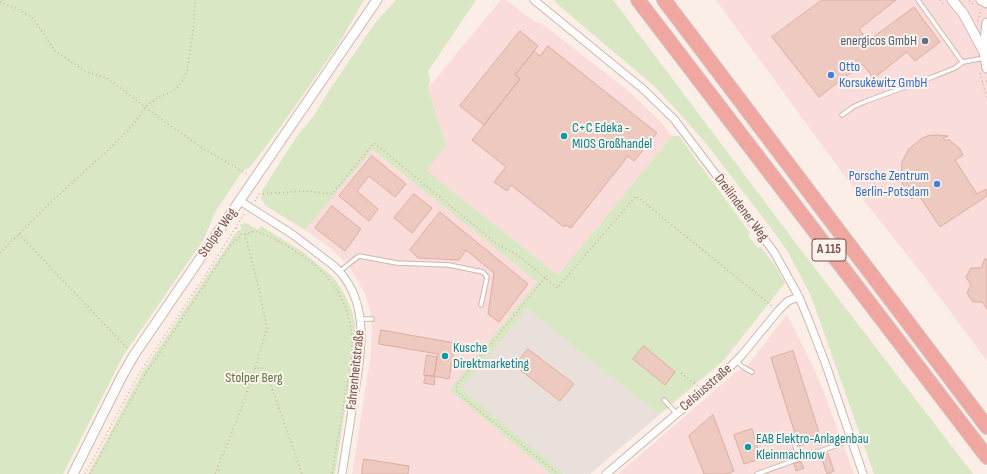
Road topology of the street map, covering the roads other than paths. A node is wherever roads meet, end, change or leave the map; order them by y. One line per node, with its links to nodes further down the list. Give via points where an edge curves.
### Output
1 (377, 0): 14 (street, Stolper Weg)
2 (534, 0): 16 (street, Dreilindener Weg, via 643,89 674,119 774,252)
3 (638, 0): 27 (highway, A 115)
4 (664, 0): 24 (highway, A 115)
5 (918, 0): 11 (lane)
6 (981, 0): 8 (street)
7 (949, 3): 10 (street, via 963,13)
8 (987, 3)
9 (987, 24): 10 (street)
10 (982, 56): 11 (lane); 12 (street)
11 (963, 62): 13 (lane, via 936,78 864,102)
12 (987, 68)
13 (842, 115)
14 (240, 201): 15 (street, Fahrenheitstraße, via 292,234); 29 (street, Stolper Weg, via 134,355)
15 (340, 271): 17 (lane, via 359,256 398,263 450,265 483,272 487,277); 18 (street, Fahrenheitstraße, via 348,283)
16 (799, 297): 20 (street, Celsiusstraße, via 788,301 778,311); 25 (street, Dreilindener Weg)
17 (481, 304)
18 (361, 319): 19 (lane); 30 (street, Fahrenheitstraße, via 360,363)
19 (372, 319)
20 (736, 361): 21 (lane); 23 (street, Celsiusstraße)
21 (752, 372)
22 (664, 400): 23 (lane)
23 (677, 414): 31 (street, Celsiusstraße)
24 (987, 427)
25 (851, 440): 28 (lane); 33 (street, Dreilindener Weg)
26 (795, 446): 28 (lane)
27 (987, 457)
28 (800, 459): 32 (lane)
29 (73, 474)
30 (342, 474)
31 (606, 474)
32 (757, 474)
33 (863, 474)

